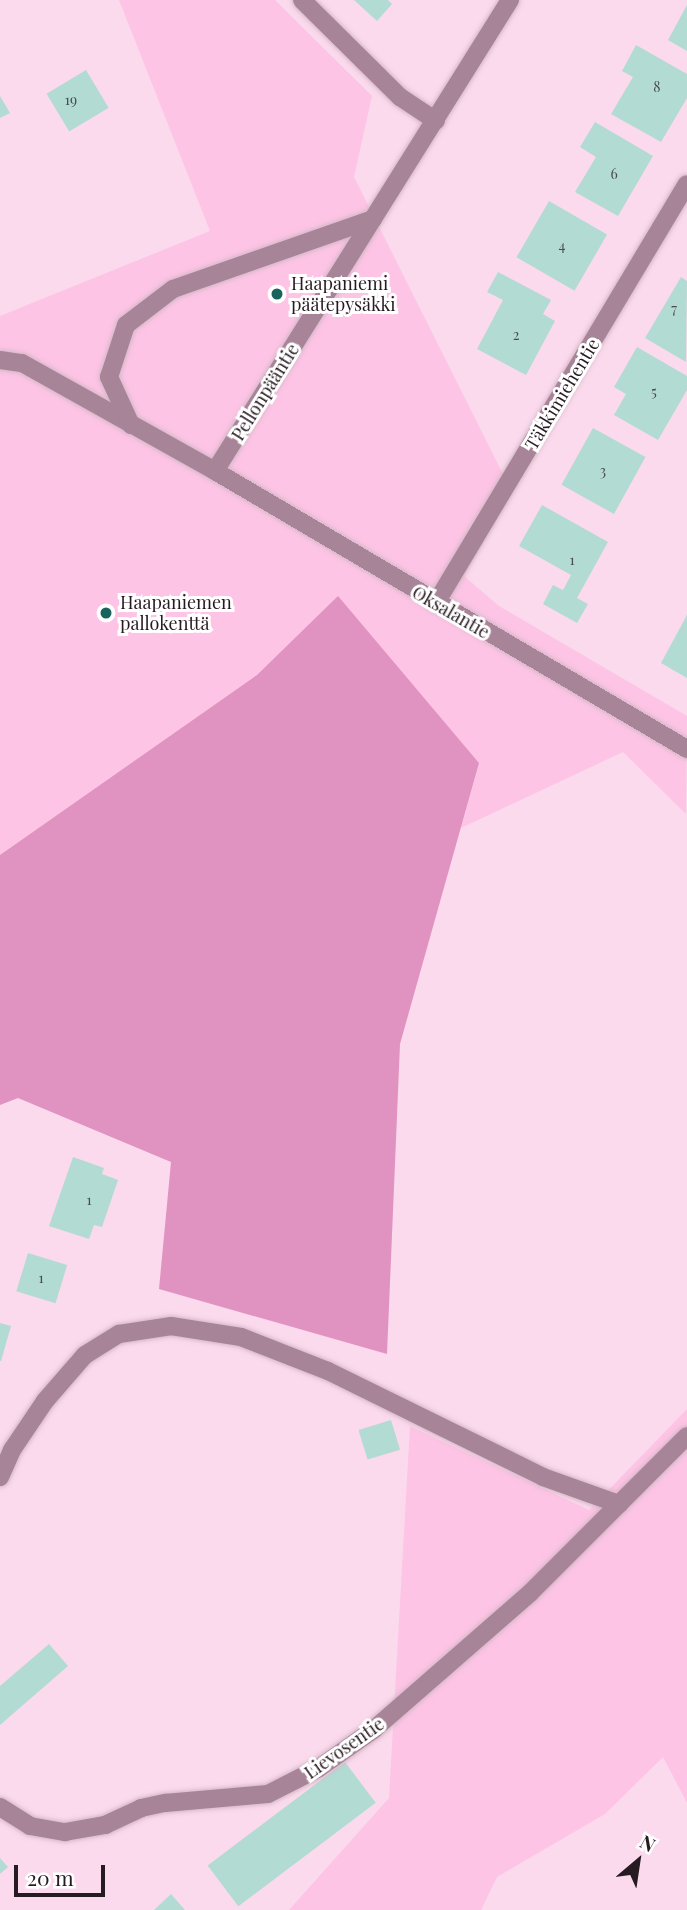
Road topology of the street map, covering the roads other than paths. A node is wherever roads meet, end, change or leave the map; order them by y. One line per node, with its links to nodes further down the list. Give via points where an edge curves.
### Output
1 (302, 0): 3 (street, via 400,97)
2 (510, 0): 3 (street, Pellonpääntie)
3 (436, 121): 5 (street, Pellonpääntie)
4 (687, 184): 9 (street, Täkkimiehentie)
5 (373, 219): 7 (street, via 173,289 126,325 109,377); 8 (street, Pellonpääntie)
6 (0, 360): 7 (street, via 22,363)
7 (131, 425): 8 (street)
8 (215, 471): 9 (street, Oksalantie)
9 (436, 603): 10 (street, Oksalantie)
10 (687, 750)
11 (687, 1436): 13 (street, Lievosentie)
12 (0, 1477): 13 (street, via 39,1411 85,1355 119,1334 172,1326 241,1337 328,1371 543,1477)
13 (619, 1504): 14 (street, Lievosentie, via 530,1593 373,1730 319,1768 268,1794 165,1803 141,1808 105,1825 65,1832 30,1826)
14 (0, 1807)

